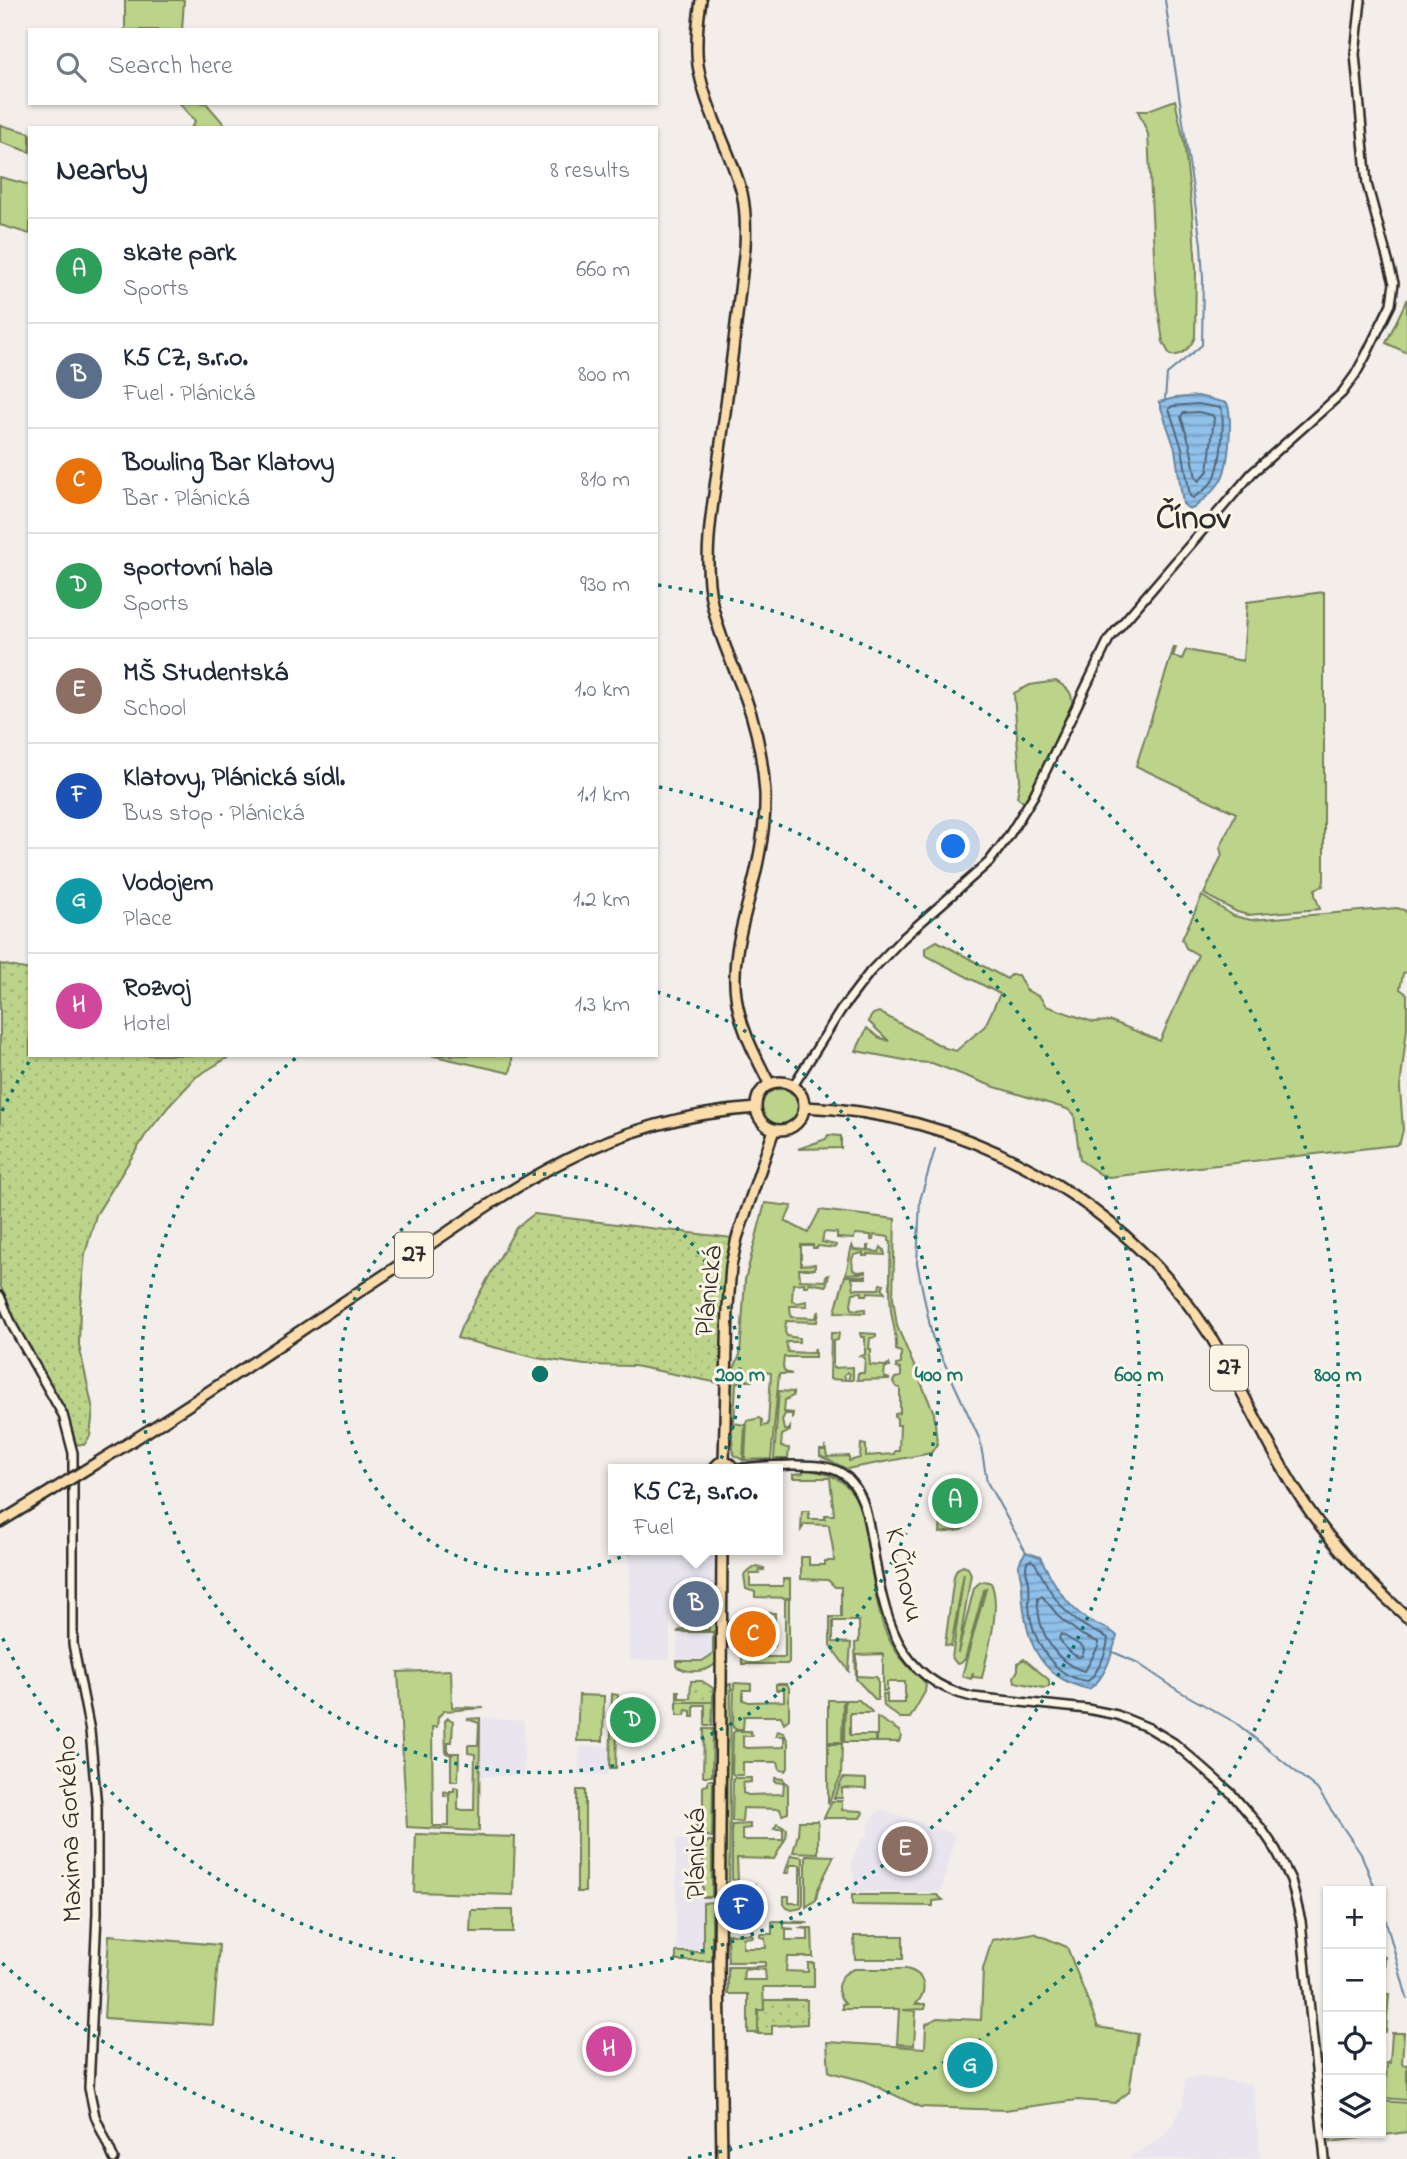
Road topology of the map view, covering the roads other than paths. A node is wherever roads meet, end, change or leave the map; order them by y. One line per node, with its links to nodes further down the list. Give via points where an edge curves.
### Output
1 (701, 0): 3 (main road, via 698,63 708,103 733,164 746,218 708,563 715,618 751,712 763,775 761,850 736,959 735,986 748,1038)
2 (1361, 0): 4 (street, via 1355,54 1367,184 1394,283 1391,303 1365,357 1342,393 1252,473 1109,639 1034,795 1008,837 989,862 875,967 841,1010)
3 (770, 1085): 4 (main road); 6 (main road, via 760,1093)
4 (793, 1086): 5 (main road)
5 (804, 1107): 7 (main road, via 794,1126); 15 (main road, 27, via 897,1118 971,1140 1038,1172 1112,1225 1168,1279 1202,1324 1320,1525 1367,1580)
6 (757, 1108): 7 (main road, via 762,1122); 13 (main road, 27, bridge, via 663,1123 603,1143 555,1166 187,1406)
7 (774, 1130): 9 (main road, Plánická, via 731,1266)
8 (0, 1296): 16 (street, Maxima Gorkého, via 63,1415 73,1453 73,1644 90,1731 97,1807 89,2088 95,2116)
9 (724, 1462): 10 (main road); 11 (main road)
10 (718, 1464)
11 (730, 1464)
12 (783, 1466): 18 (street, K Čínovu, via 812,1465 836,1471 857,1489 867,1511 892,1632 918,1668 972,1697 1087,1709 1149,1728 1231,1793 1261,1828 1291,1880 1301,1921)
13 (0, 1521)
14 (722, 1555): 17 (main road, Plánická)
15 (1407, 1617)
16 (114, 2159)
17 (722, 2159)
18 (1325, 2159)

